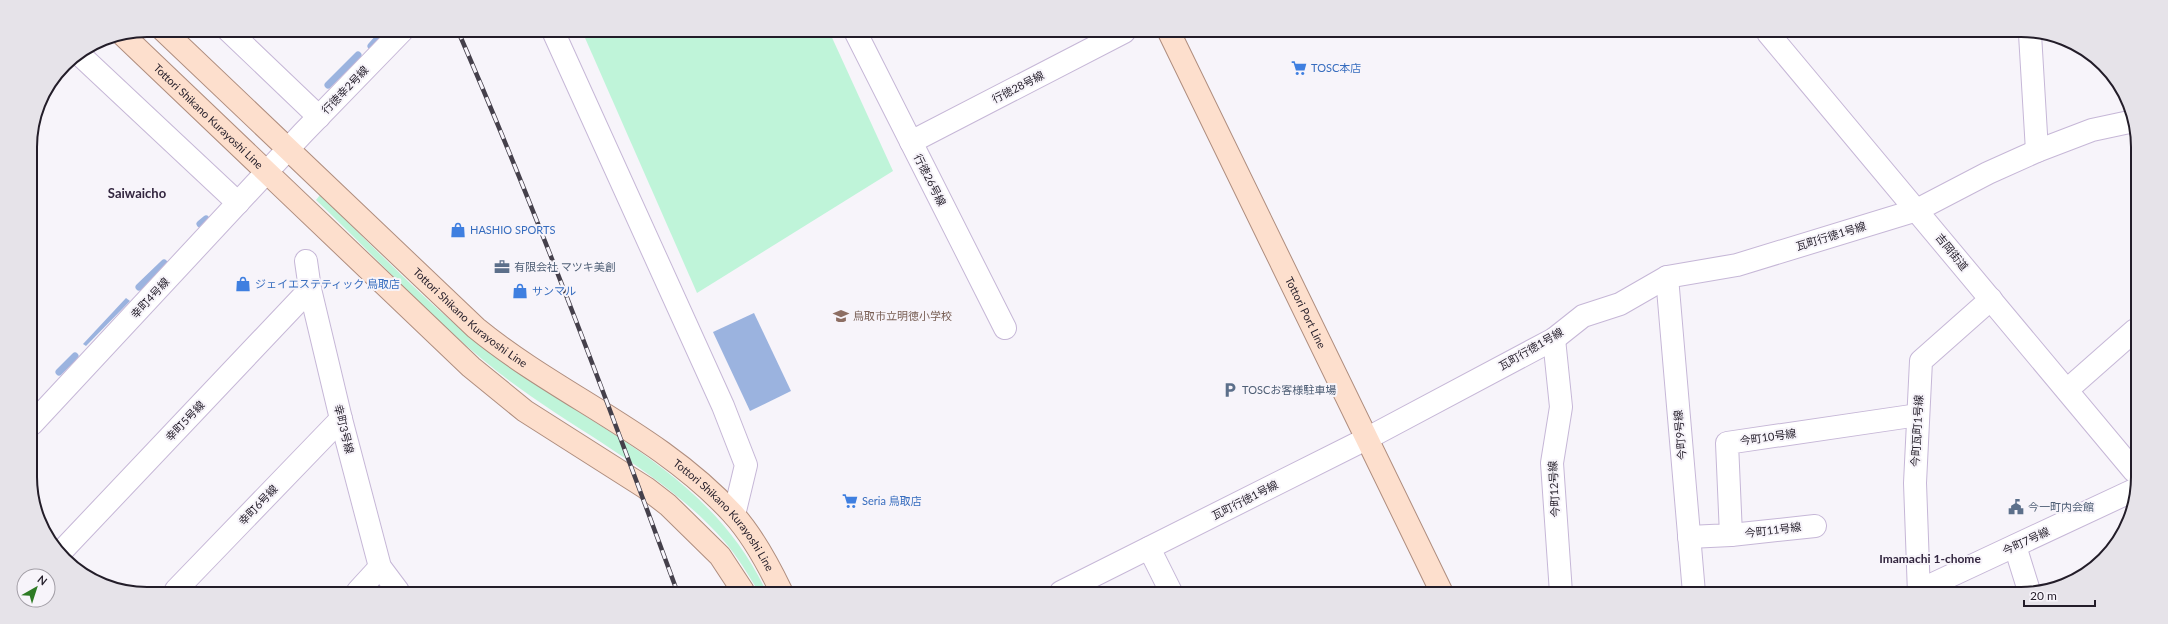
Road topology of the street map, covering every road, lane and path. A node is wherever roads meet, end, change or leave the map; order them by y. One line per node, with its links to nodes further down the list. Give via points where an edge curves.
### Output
1 (170, 37): 15 (main road, Tottori Shikano Kurayoshi Line)
2 (235, 37): 12 (street)
3 (395, 37): 12 (street, 行徳幸2号線)
4 (556, 37): 34 (street, via 723,406 746,465)
5 (858, 37): 14 (street, 行徳26号線)
6 (1114, 37): 14 (street, 行徳28号線)
7 (1170, 37): 31 (main road, Tottori Port Line)
8 (1771, 37): 19 (street, 吉岡街道)
9 (2030, 38): 16 (street)
10 (127, 39): 17 (main road, Tottori Shikano Kurayoshi Line)
11 (83, 58): 18 (street)
12 (318, 117): 15 (street, 行徳幸2号線)
13 (2128, 122): 16 (street, 瓦町行徳1号線, via 2092,130)
14 (911, 142): 24 (street, 行徳26号線)
15 (288, 149): 17 (street, 行徳幸2号線); 34 (main road, Tottori Shikano Kurayoshi Line, via 476,328 525,365 656,448 698,481)
16 (2037, 151): 19 (street, 瓦町行徳1号線)
17 (267, 171): 18 (street, 幸町4号線); 45 (main road, Tottori Shikano Kurayoshi Line, via 454,352 500,391 525,411 668,505 720,556)
18 (238, 203): 29 (street, 幸町4号線)
19 (1917, 210): 21 (street, 瓦町行徳1号線, via 1737,265); 23 (street, 吉岡街道)
20 (306, 261): 22 (street, 幸町3号線)
21 (1667, 277): 26 (street, 瓦町行徳1号線, via 1620,304 1583,316); 37 (street, 今町9号線)
22 (310, 289): 30 (street, 幸町3号線); 40 (street, 幸町5号線)
23 (1991, 299): 27 (street, 吉岡街道); 28 (street, 今町瓦町1号線, via 1921,361)
24 (1005, 328)
25 (2131, 334): 27 (street)
26 (1554, 339): 31 (street, 瓦町行徳1号線); 50 (street, 今町12号線, via 1561,407 1552,463)
27 (2067, 390): 32 (street, 吉岡街道)
28 (1918, 415): 36 (street, 今町10号線, via 1727,443); 52 (street, 今町瓦町1号線, via 1915,483)
29 (37, 419)
30 (341, 419): 41 (street, 幸町3号線); 42 (street, 幸町6号線)
31 (1366, 439): 39 (street, 瓦町行徳1号線); 49 (main road, Tottori Port Line)
32 (2131, 467)
33 (2130, 492): 38 (street, 今町7号線)
34 (734, 515): 46 (main road, Tottori Shikano Kurayoshi Line, via 756,546)
35 (1815, 526): 36 (street, 今町11号線)
36 (1731, 535): 37 (street)
37 (1689, 537): 51 (street, 今町9号線)
38 (2015, 546): 53 (street, 今町7号線); 54 (street)
39 (1149, 548): 47 (street, 瓦町行徳1号線); 48 (street)
40 (63, 549)
41 (380, 567): 43 (street); 44 (street, 幸町3号線)
42 (179, 587)
43 (361, 587)
44 (395, 587)
45 (740, 587)
46 (779, 587)
47 (1071, 587)
48 (1168, 587)
49 (1439, 587)
50 (1561, 587)
51 (1693, 587)
52 (1918, 587)
53 (1929, 587)
54 (2028, 587)

